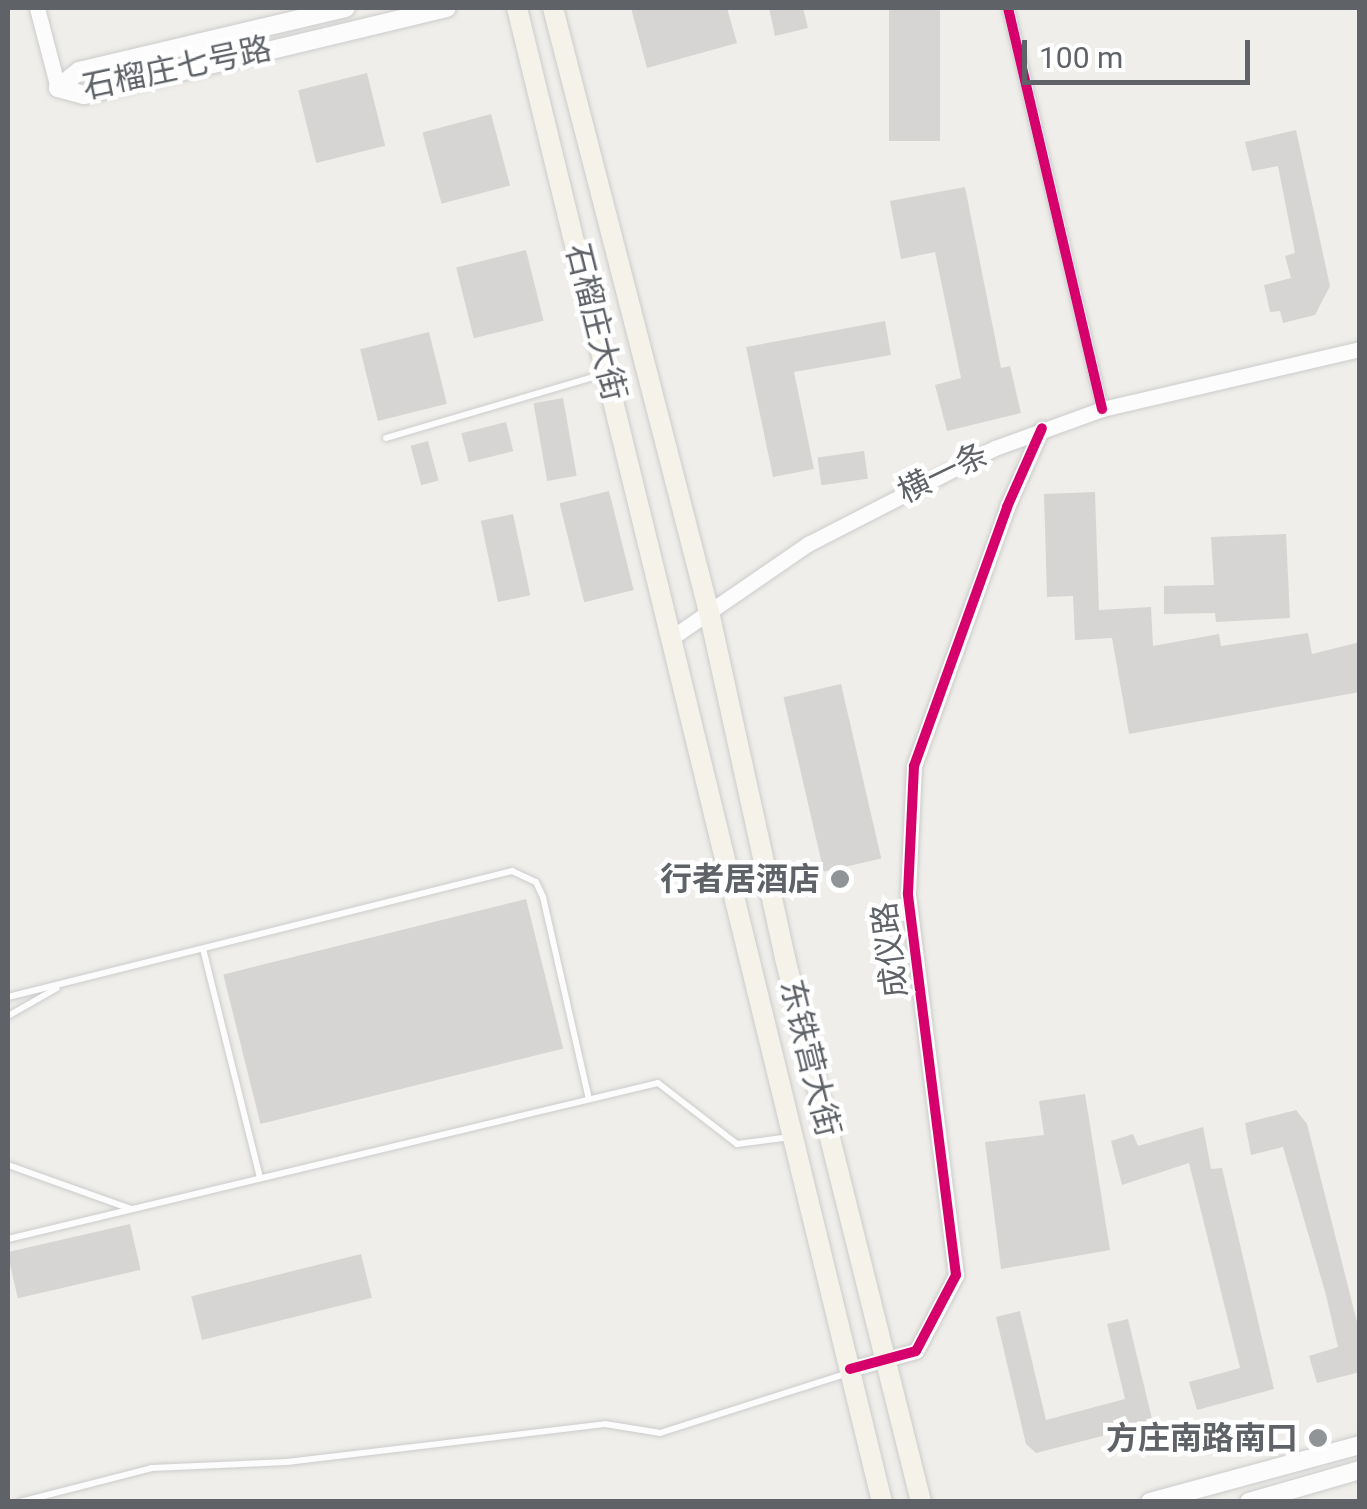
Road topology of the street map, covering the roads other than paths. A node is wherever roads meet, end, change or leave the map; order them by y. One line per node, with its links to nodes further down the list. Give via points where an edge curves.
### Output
1 (37, 8): 7 (street)
2 (346, 8): 7 (main road, 石榴庄七号路, via 79,71)
3 (447, 8): 7 (main road, 石榴庄七号路, via 84,95)
4 (517, 8): 9 (main road, 石榴庄大街)
5 (552, 8): 13 (main road, 石榴庄大街)
6 (1008, 8): 10 (street)
7 (58, 88)
8 (1360, 350): 10 (street, 横一条)
9 (609, 372): 12 (lane); 14 (main road, 石榴庄大街)
10 (1102, 408): 11 (street, 横一条)
11 (1042, 428): 13 (street, 横一条, via 864,512); 25 (street, 成仪路, via 914,766 908,893 956,1275 927,1337 916,1350)
12 (386, 438)
13 (708, 612): 14 (street, 横一条); 25 (main road, 东铁营大街, via 785,958)
14 (674, 636): 20 (main road, 东铁营大街)
15 (204, 948): 16 (lane); 19 (lane, via 512,871 525,874 543,897); 22 (lane)
16 (67, 982): 17 (lane); 18 (lane)
17 (8, 997)
18 (8, 1016)
19 (589, 1099): 20 (lane, via 658,1083 737,1144); 22 (lane)
20 (795, 1136): 26 (main road, 东铁营大街)
21 (8, 1165): 23 (lane)
22 (260, 1178): 23 (lane)
23 (132, 1209): 24 (lane)
24 (8, 1239)
25 (888, 1358): 26 (street, 成仪路); 31 (main road, 东铁营大街)
26 (850, 1370): 29 (lane, via 836,1381 660,1433 605,1424 287,1462 152,1468); 30 (main road, 东铁营大街)
27 (1360, 1446): 32 (main road)
28 (1360, 1470): 33 (main road)
29 (20, 1502)
30 (882, 1502)
31 (920, 1502)
32 (1150, 1502)
33 (1249, 1502)

